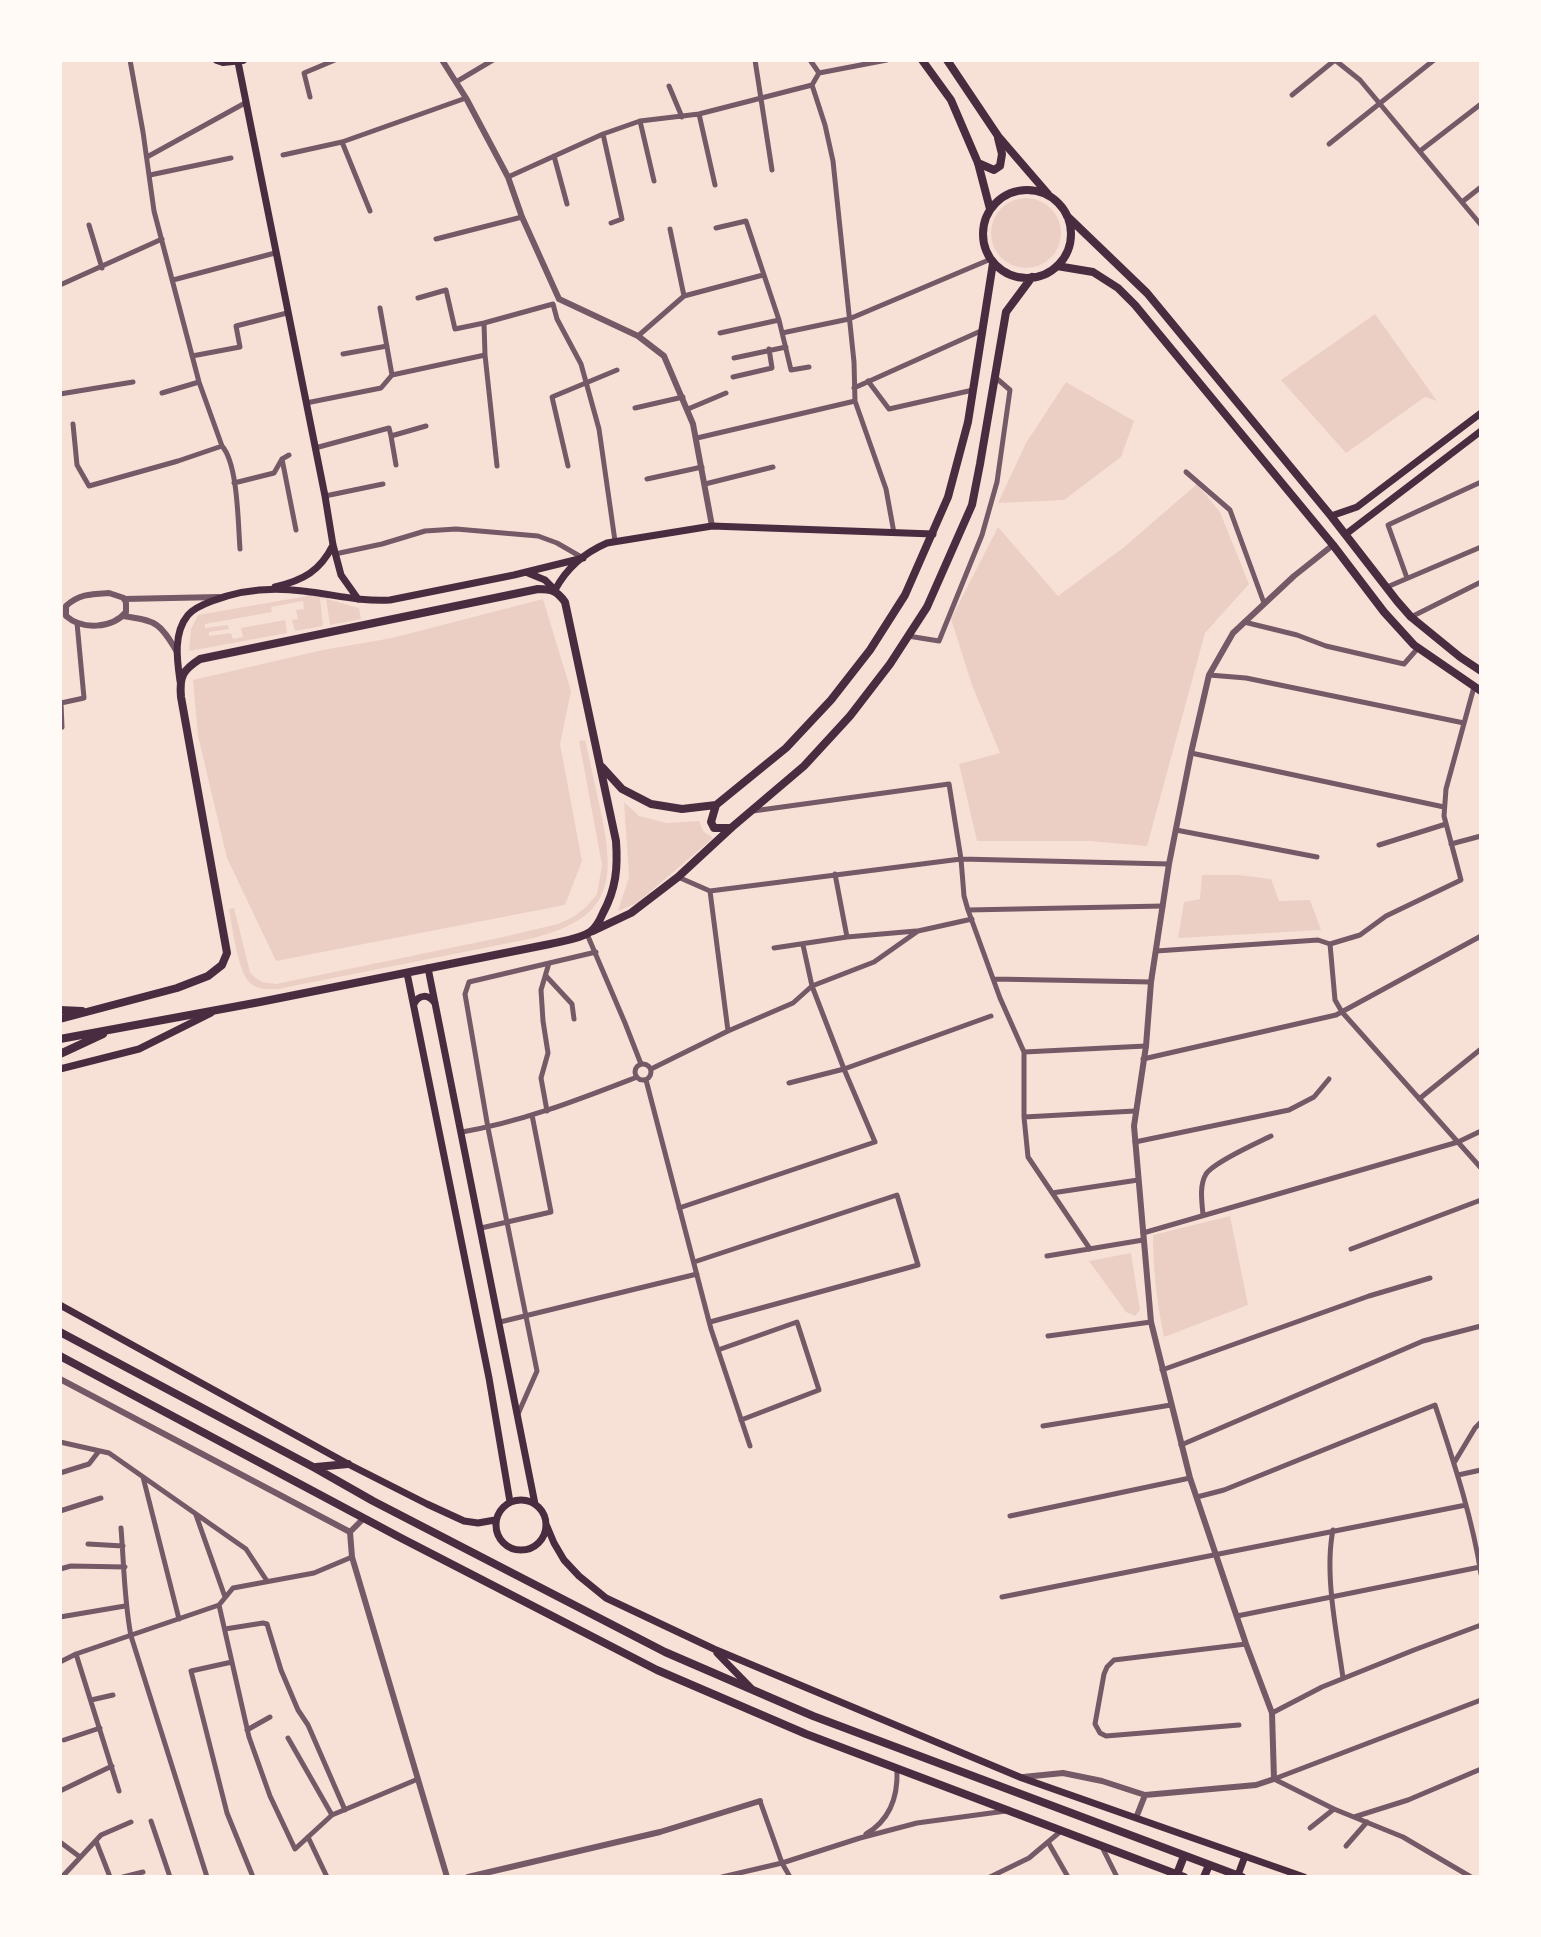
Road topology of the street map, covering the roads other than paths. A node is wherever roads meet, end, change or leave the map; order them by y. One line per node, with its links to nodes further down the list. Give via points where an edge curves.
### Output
1 (130, 60): 35 (street)
2 (217, 60): 13 (main road)
3 (332, 60): 19 (street, via 304,73)
4 (442, 60): 15 (street)
5 (493, 60): 15 (street)
6 (755, 60): 21 (street)
7 (810, 60): 14 (street)
8 (887, 60): 14 (street)
9 (922, 60): 37 (main road, via 951,100)
10 (947, 60): 29 (main road)
11 (1335, 60): 18 (street); 23 (street, via 1360,80)
12 (1434, 60): 23 (street)
13 (240, 61): 22 (main road)
14 (819, 73): 16 (street)
15 (456, 82): 20 (street)
16 (812, 85): 21 (street); 72 (street, via 833,162)
17 (669, 86): 26 (street)
18 (1292, 94)
19 (310, 97)
20 (466, 98): 30 (street); 40 (street)
21 (761, 98): 25 (street); 38 (street)
22 (245, 103): 35 (street); 58 (main road)
23 (1380, 104): 31 (street); 32 (street)
24 (1481, 104): 32 (street)
25 (699, 114): 26 (street); 42 (street)
26 (682, 117): 27 (street)
27 (640, 121): 28 (street); 41 (street)
28 (603, 134): 34 (street); 51 (street, via 622,219)
29 (998, 136): 37 (main road, via 1000,166 994,170); 44 (main road)
30 (342, 142): 33 (street); 48 (street)
31 (1329, 144)
32 (1420, 151): 45 (street)
33 (283, 155)
34 (554, 156): 40 (street); 46 (street)
35 (147, 157): 39 (street)
36 (231, 158): 39 (street)
37 (978, 163): 47 (main road)
38 (772, 170)
39 (150, 175): 56 (street)
40 (508, 177): 50 (street)
41 (654, 181)
42 (715, 185)
43 (1481, 187): 45 (street)
44 (1050, 196): 47 (main road, via 1024,190 999,199); 49 (main road)
45 (1462, 202): 53 (street)
46 (567, 204)
47 (990, 209): 59 (main road, via 983,234)
48 (370, 211)
49 (1067, 216): 60 (main road, via 1070,243); 127 (main road, via 1147,294)
50 (522, 217): 57 (street); 68 (street)
51 (610, 223)
52 (89, 225): 61 (street)
53 (1481, 225)
54 (716, 228): 62 (street, via 746,220)
55 (670, 230): 66 (street)
56 (162, 239): 61 (street); 64 (street)
57 (436, 239)
58 (275, 253): 64 (street); 71 (main road)
59 (992, 261): 63 (main road, via 1012,274); 72 (street); 75 (main road)
60 (1057, 266): 63 (main road); 135 (main road, via 1093,272 1135,305)
61 (102, 268): 65 (street)
62 (763, 275): 66 (street); 73 (street)
63 (1032, 277): 90 (main road, via 1006,312)
64 (173, 280): 84 (street)
65 (60, 285)
66 (684, 296): 78 (street)
67 (418, 298): 74 (street, via 446,290 455,329)
68 (559, 299): 69 (street); 78 (street)
69 (553, 304): 74 (street); 94 (street)
70 (380, 308): 79 (street)
71 (287, 313): 84 (street, via 236,326 240,347); 102 (main road)
72 (849, 319): 77 (street); 95 (street)
73 (779, 320): 76 (street); 77 (street)
74 (484, 323): 83 (street)
75 (983, 330): 92 (street); 96 (main road)
76 (720, 333)
77 (782, 333): 80 (street)
78 (638, 336): 100 (street, via 664,356)
79 (387, 346): 82 (street); 88 (street)
80 (786, 347): 81 (street); 86 (street, via 791,370)
81 (769, 349): 85 (street); 89 (street, via 772,368)
82 (343, 354)
83 (485, 355): 88 (street); 116 (street)
84 (192, 356): 93 (street)
85 (734, 358)
86 (809, 368)
87 (617, 370): 94 (street)
88 (392, 375): 102 (street, via 381,388)
89 (733, 376)
90 (994, 377): 158 (main road, via 972,505 927,608); 158 (street, via 1010,390 997,482 982,535 939,641)
91 (133, 381): 99 (street)
92 (868, 381): 95 (street); 96 (street, via 889,409)
93 (199, 382): 97 (street); 111 (street)
94 (586, 383): 117 (street, via 552,397); 133 (street, via 599,429)
95 (854, 388): 101 (street)
96 (973, 390): 131 (main road, via 960,458)
97 (162, 393)
98 (726, 393): 104 (street)
99 (60, 394)
100 (682, 397): 103 (street); 104 (street)
101 (855, 400): 110 (street); 130 (street, via 886,489)
102 (306, 404): 112 (main road)
103 (635, 408)
104 (688, 410): 110 (street)
105 (1481, 413): 127 (main road, via 1357,507)
106 (73, 424): 111 (street, via 77,465 89,486)
107 (426, 426): 109 (street)
108 (1481, 431): 132 (main road)
109 (391, 436): 112 (street, via 389,428); 115 (street)
110 (697, 438): 118 (street)
111 (222, 446): 123 (street, via 228,452)
112 (315, 448): 126 (main road)
113 (289, 455): 114 (street)
114 (282, 459): 123 (street, via 274,473); 129 (street)
115 (396, 465)
116 (497, 466)
117 (568, 466)
118 (702, 467): 121 (street); 125 (street)
119 (773, 467): 125 (street)
120 (1186, 472): 150 (street, via 1230,510)
121 (647, 479)
122 (1481, 482): 141 (street, via 1388,525)
123 (234, 483): 137 (street)
124 (383, 484): 126 (street)
125 (705, 484): 128 (street)
126 (325, 496): 134 (main road)
127 (1331, 516): 132 (main road)
128 (712, 526): 130 (main road); 133 (main road)
129 (296, 530)
130 (894, 533): 131 (main road)
131 (933, 534): 170 (main road, via 904,595 870,650 831,700 786,748)
132 (1346, 534): 143 (main road)
133 (615, 541): 139 (main road)
134 (333, 544): 138 (main road); 144 (main road, via 325,561 309,575)
135 (1333, 545): 150 (street); 159 (main road, via 1384,612)
136 (1481, 547): 141 (street)
137 (240, 549)
138 (335, 554): 139 (street, via 424,531 456,529 538,536); 149 (main road, via 341,575)
139 (583, 558): 140 (main road); 145 (main road, via 561,578)
140 (526, 572): 145 (main road, via 545,580); 149 (main road, via 390,600)
141 (1407, 578): 143 (street)
142 (1481, 582): 153 (street)
143 (1387, 587): 153 (main road)
144 (265, 589): 146 (main road); 149 (main road)
145 (555, 590): 163 (main road, via 538,589 200,659 190,665); 169 (main road, via 565,602)
146 (223, 597): 148 (street); 160 (main road, via 189,614)
147 (60, 599): 151 (street)
148 (124, 599): 151 (street, via 117,594 88,594); 152 (street, via 127,607)
149 (358, 599)
150 (1264, 603): 156 (street)
151 (68, 604): 154 (street)
152 (123, 616): 157 (street, via 108,624); 160 (street, via 149,620 166,633)
153 (1411, 617): 161 (main road)
154 (68, 618): 155 (street); 157 (street)
155 (60, 622)
156 (1244, 622): 159 (street, via 1404,664); 162 (street, via 1233,633)
157 (77, 623): 165 (street, via 84,698 61,703)
158 (908, 636): 172 (main road, via 850,716 804,766)
159 (1418, 648): 164 (main road)
160 (177, 652): 163 (main road)
161 (1481, 670)
162 (1209, 675): 166 (street, via 1246,678); 168 (street)
163 (180, 682): 208 (main road, via 227,953 222,965 208,976)
164 (1477, 689): 166 (street)
165 (61, 710): 167 (street)
166 (1464, 723): 171 (street)
167 (62, 727)
168 (1191, 753): 171 (street); 175 (street)
169 (601, 765): 170 (main road, via 622,789 651,804 682,809); 189 (main road, via 618,864 609,902)
170 (716, 805): 174 (main road, via 711,822 714,828)
171 (1444, 807): 173 (street)
172 (750, 811): 174 (main road); 180 (street, via 950,784)
173 (1446, 824): 177 (street); 178 (street)
174 (730, 828): 183 (main road)
175 (1176, 830): 179 (street); 181 (street)
176 (1481, 837): 177 (street)
177 (1451, 844): 192 (street, via 1461,880 1386,916 1360,935)
178 (1380, 845)
179 (1317, 856)
180 (961, 859): 181 (street); 182 (street); 186 (street)
181 (1169, 864): 185 (street)
182 (835, 874): 184 (street); 191 (street)
183 (678, 878): 184 (street); 189 (main road, via 631,914)
184 (710, 891): 214 (street)
185 (1163, 906): 186 (street); 195 (street)
186 (968, 909): 187 (street)
187 (972, 919): 188 (street); 201 (street)
188 (918, 931): 191 (street); 203 (street, via 874,962)
189 (590, 933): 196 (street); 198 (main road)
190 (1481, 936): 209 (street)
191 (847, 937): 193 (street)
192 (1330, 944): 195 (street, via 1318,940); 209 (street, via 1335,1000)
193 (803, 945): 194 (street); 203 (street)
194 (774, 948)
195 (1156, 951): 202 (street)
196 (596, 952): 197 (street); 221 (street)
197 (549, 963): 200 (street); 234 (street, via 469,982 465,994)
198 (428, 968): 199 (main road); 204 (main road)
199 (407, 972): 205 (main road); 207 (main road)
200 (546, 976): 212 (street, via 572,1004); 230 (street, via 541,990 548,1053 541,1078)
201 (994, 980): 202 (street); 218 (street)
202 (1151, 982): 216 (street)
203 (812, 986): 214 (street, via 793,1003); 224 (street)
204 (435, 1002): 205 (main road, via 423,996); 236 (main road)
205 (414, 1004): 286 (main road)
206 (60, 1010): 208 (main road)
207 (217, 1010): 213 (main road); 222 (main road, via 139,1049)
208 (95, 1011): 211 (main road)
209 (1342, 1012): 220 (street); 229 (street)
210 (991, 1016): 224 (street)
211 (60, 1018)
212 (574, 1019)
213 (113, 1029): 215 (main road); 219 (main road)
214 (728, 1031): 223 (street)
215 (60, 1039)
216 (1146, 1046): 218 (street); 220 (street)
217 (1481, 1049): 229 (street)
218 (1024, 1052): 233 (street)
219 (60, 1054)
220 (1143, 1059): 231 (street)
221 (641, 1064): 223 (street); 225 (street, via 635,1069)
222 (60, 1069)
223 (651, 1069): 227 (street)
224 (844, 1069): 228 (street); 244 (street, via 875,1142)
225 (636, 1077): 227 (street); 230 (street)
226 (1329, 1079): 238 (street, via 1314,1097 1289,1110)
227 (646, 1080): 244 (street)
228 (789, 1083)
229 (1419, 1099): 239 (street)
230 (547, 1111): 232 (street)
231 (1135, 1111): 233 (street); 238 (street)
232 (532, 1115): 234 (street); 246 (street, via 551,1212)
233 (1024, 1117): 242 (street, via 1028,1157)
234 (488, 1128): 236 (street); 246 (street)
235 (1481, 1131): 239 (street)
236 (462, 1132): 247 (main road)
237 (1271, 1136): 245 (street, via 1207,1173 1201,1191)
238 (1135, 1142): 241 (street)
239 (1458, 1142): 240 (street); 245 (street)
240 (1481, 1168)
241 (1138, 1180): 242 (street); 248 (street)
242 (1052, 1193): 249 (street)
243 (1481, 1200): 250 (street)
244 (679, 1208): 252 (street)
245 (1203, 1215): 248 (street)
246 (507, 1221): 247 (street); 256 (street)
247 (481, 1228): 257 (main road)
248 (1143, 1236): 249 (street); 259 (street)
249 (1090, 1249): 251 (street)
250 (1351, 1249)
251 (1047, 1256)
252 (694, 1262): 253 (street); 258 (street, via 897,1196 918,1265)
253 (697, 1274): 256 (street); 258 (street)
254 (1430, 1278): 265 (street)
255 (60, 1305): 277 (main road)
256 (527, 1314): 257 (street); 268 (street, via 537,1371)
257 (500, 1322): 268 (main road)
258 (710, 1322): 263 (street)
259 (1151, 1322): 262 (street); 265 (street)
260 (1481, 1326): 273 (street, via 1423,1341)
261 (60, 1332): 278 (main road)
262 (1048, 1336)
263 (718, 1350): 269 (street); 269 (street, via 797,1322 819,1390)
264 (60, 1356): 292 (main road)
265 (1162, 1370): 267 (street)
266 (60, 1379): 297 (street)
267 (1171, 1405): 271 (street); 273 (street)
268 (518, 1414): 287 (main road)
269 (741, 1420): 274 (street)
270 (1481, 1422): 276 (street)
271 (1043, 1426)
272 (60, 1442): 275 (street)
273 (1181, 1445): 283 (street)
274 (750, 1446)
275 (99, 1451): 280 (street, via 89,1464); 282 (street, via 110,1453)
276 (1454, 1463): 281 (street); 284 (street, via 1435,1405 1224,1490)
277 (348, 1464): 278 (main road); 293 (main road, via 464,1521)
278 (315, 1467): 324 (main road, via 554,1596 665,1652)
279 (1481, 1470): 281 (street)
280 (60, 1473)
281 (1458, 1475): 288 (street)
282 (143, 1477): 290 (street); 314 (street)
283 (1190, 1478): 284 (street); 291 (street)
284 (1197, 1497): 301 (street)
285 (101, 1498): 289 (street)
286 (510, 1502): 287 (main road, via 527,1500); 293 (main road)
287 (535, 1504): 294 (main road)
288 (1466, 1505): 296 (street); 298 (street)
289 (60, 1511)
290 (195, 1514): 306 (street, via 246,1550); 308 (street)
291 (1010, 1516)
292 (364, 1518): 297 (street); 337 (main road, via 657,1670)
293 (495, 1520): 294 (main road, via 503,1544 519,1551 542,1540)
294 (546, 1524): 319 (main road, via 564,1560 606,1598)
295 (121, 1528): 300 (street)
296 (1333, 1530): 301 (street); 309 (street)
297 (350, 1532): 302 (street)
298 (1478, 1541): 305 (street)
299 (88, 1544): 300 (street)
300 (123, 1546): 303 (street)
301 (1216, 1553): 307 (street); 312 (street)
302 (352, 1557): 306 (street, via 314,1573); 339 (street)
303 (125, 1567): 304 (street); 311 (street)
304 (60, 1569)
305 (1480, 1571): 309 (street)
306 (267, 1581): 308 (street, via 233,1588)
307 (1002, 1596)
308 (225, 1597): 310 (street)
309 (1332, 1598): 312 (street); 323 (street)
310 (219, 1605): 314 (street); 316 (street)
311 (125, 1606): 313 (street); 317 (street)
312 (1237, 1616): 318 (street)
313 (60, 1617)
314 (179, 1619): 317 (street)
315 (1481, 1626): 323 (street)
316 (225, 1629): 322 (street); 346 (street, via 267,1624 281,1670)
317 (131, 1636): 320 (street); 375 (street)
318 (1246, 1644): 328 (street); 330 (street, via 1114,1660 1104,1674 1095,1724 1106,1736)
319 (714, 1649): 324 (main road); 338 (main road)
320 (76, 1654): 321 (street); 326 (street)
321 (60, 1662)
322 (232, 1662): 332 (street); 376 (street, via 191,1671 227,1813)
323 (1343, 1678): 328 (street)
324 (753, 1690): 363 (main road)
325 (113, 1695): 326 (street)
326 (91, 1700): 331 (street)
327 (1481, 1700): 340 (street)
328 (1272, 1713): 340 (street)
329 (270, 1717): 332 (street)
330 (1239, 1725)
331 (100, 1728): 334 (street); 335 (street)
332 (247, 1730): 356 (street, via 270,1796 295,1849)
333 (288, 1738): 348 (street)
334 (64, 1740)
335 (112, 1766): 341 (street); 342 (street)
336 (1481, 1769): 349 (street, via 1408,1800)
337 (897, 1770): 347 (main road); 357 (street, via 894,1803 886,1817)
338 (1022, 1778): 343 (street, via 1063,1773); 350 (main road)
339 (418, 1779): 346 (street); 378 (street)
340 (1274, 1779): 343 (street, via 1256,1785); 345 (street)
341 (60, 1791)
342 (119, 1791)
343 (1145, 1795): 350 (street)
344 (760, 1801): 366 (street); 379 (street, via 660,1832)
345 (1334, 1809): 349 (street); 354 (street)
346 (345, 1810): 348 (street)
347 (1007, 1810): 355 (main road); 357 (street, via 917,1823)
348 (332, 1815): 356 (street)
349 (1354, 1817): 353 (street)
350 (1136, 1818): 364 (main road)
351 (151, 1821): 374 (street)
352 (131, 1822): 358 (street)
353 (1367, 1822): 362 (street); 387 (street, via 1402,1837)
354 (1310, 1828)
355 (1061, 1831): 360 (street); 361 (main road)
356 (308, 1837): 377 (street)
357 (860, 1838): 366 (street)
358 (96, 1841): 365 (street); 372 (street)
359 (60, 1842): 365 (street)
360 (1048, 1842): 382 (street, via 1029,1858); 383 (street)
361 (1101, 1846): 369 (main road); 384 (street)
362 (1346, 1846)
363 (1184, 1856): 367 (main road); 369 (main road)
364 (1245, 1856): 370 (main road); 386 (main road)
365 (80, 1857): 371 (street)
366 (782, 1863): 380 (street); 381 (street)
367 (1209, 1865): 370 (main road); 385 (main road)
368 (143, 1872): 373 (street)
369 (1181, 1876)
370 (1240, 1876)
371 (62, 1877)
372 (110, 1877)
373 (123, 1877)
374 (170, 1877)
375 (207, 1877)
376 (254, 1877)
377 (327, 1877)
378 (447, 1877)
379 (468, 1877)
380 (722, 1877)
381 (790, 1877)
382 (990, 1877)
383 (1068, 1877)
384 (1116, 1877)
385 (1204, 1877)
386 (1304, 1877)
387 (1470, 1877)

